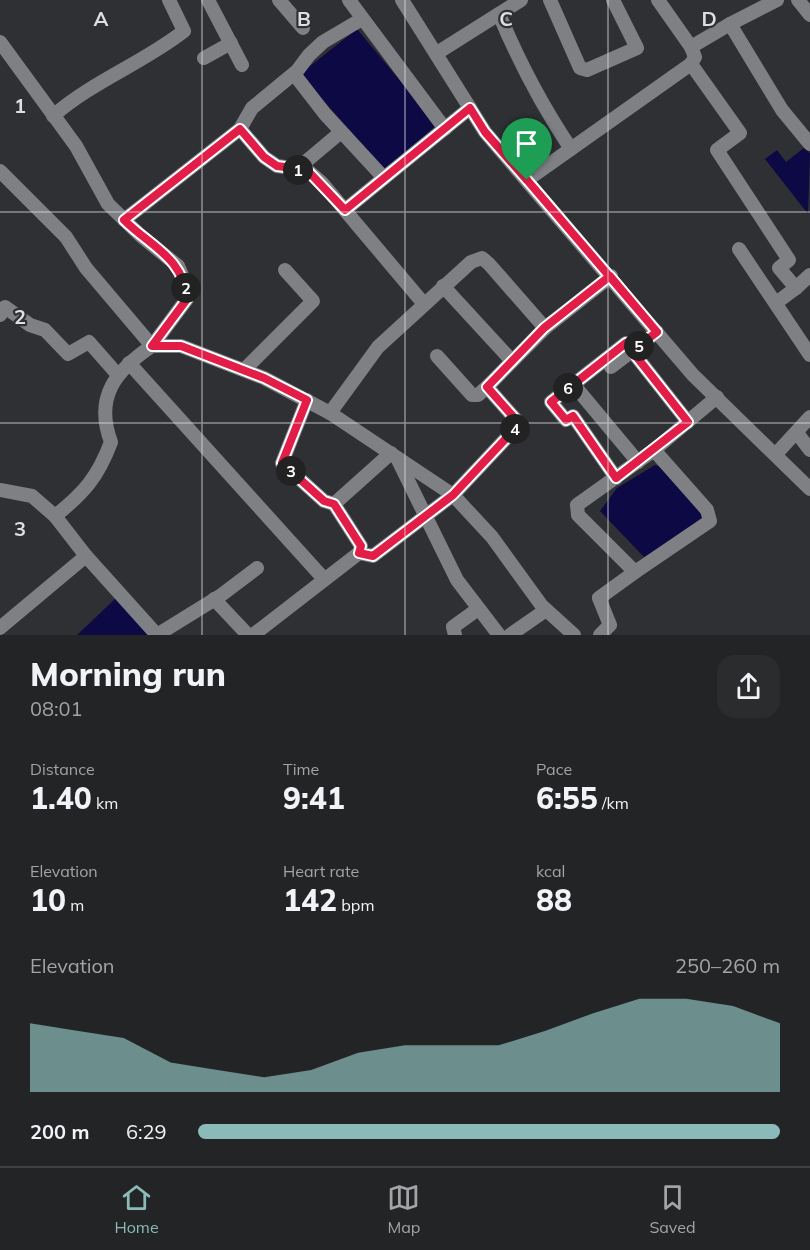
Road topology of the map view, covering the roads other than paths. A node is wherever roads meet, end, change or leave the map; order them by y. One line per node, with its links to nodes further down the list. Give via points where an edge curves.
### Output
1 (169, 0): 26 (street, via 184,31 77,95)
2 (279, 0): 16 (street)
3 (349, 0): 14 (street)
4 (402, 0): 20 (street)
5 (521, 0): 12 (street)
6 (550, 0): 7 (street, via 580,68 587,70 637,48)
7 (613, 0)
8 (658, 0): 19 (street)
9 (777, 0): 15 (street)
10 (798, 0): 13 (street)
11 (215, 2): 18 (street)
12 (499, 14): 20 (street); 31 (street, via 517,58)
13 (810, 15)
14 (362, 19): 24 (street, via 323,42); 28 (street)
15 (730, 24): 19 (street); 30 (street, via 782,110)
16 (303, 27)
17 (0, 42): 26 (street)
18 (231, 43): 21 (street); 23 (street)
19 (691, 47): 22 (street)
20 (437, 53): 25 (street)
21 (204, 58)
22 (691, 64): 31 (street); 43 (street, via 740,133 717,150 789,260 779,268)
23 (242, 65)
24 (294, 74): 27 (street, via 252,108); 29 (street)
25 (470, 108): 28 (street); 35 (street, via 485,132)
26 (53, 116): 37 (street, via 76,146 108,204)
27 (240, 129): 32 (street, via 264,157 277,166); 37 (street)
28 (445, 129): 34 (street)
29 (341, 132): 32 (street); 34 (street)
30 (810, 144)
31 (571, 149): 35 (street)
32 (297, 169): 36 (street, via 307,170)
33 (0, 171): 49 (street, via 66,237 86,268)
34 (384, 178): 36 (street)
35 (527, 180): 41 (street)
36 (345, 210): 45 (street)
37 (124, 220): 49 (street, via 177,266 186,285 187,299)
38 (739, 249): 44 (street)
39 (285, 270): 56 (street, via 318,306)
40 (810, 275): 43 (street)
41 (610, 276): 47 (street); 48 (street)
42 (443, 286): 45 (street); 47 (street, via 471,262 482,258); 53 (street)
43 (796, 288): 44 (street)
44 (776, 303): 51 (street)
45 (424, 304): 62 (street, via 370,356)
46 (0, 315): 57 (street, via 5,308 45,330 68,354 89,342)
47 (544, 328): 53 (street)
48 (657, 332): 50 (street); 60 (street)
49 (152, 346): 54 (street); 56 (street, via 181,346)
50 (632, 351): 55 (street); 58 (street, via 626,343); 64 (street)
51 (810, 355)
52 (437, 356): 59 (street, via 474,397)
53 (512, 361): 59 (street)
54 (129, 363): 57 (street); 82 (street)
55 (611, 367)
56 (244, 370): 61 (street)
57 (117, 374): 76 (street, via 105,409 105,428 111,442 99,472)
58 (573, 384): 70 (street); 71 (street, via 551,402 566,420 573,416)
59 (487, 387): 74 (street, via 518,422)
60 (717, 397): 64 (street); 68 (street)
61 (307, 400): 62 (street); 75 (street, via 282,463 324,501)
62 (330, 413): 69 (street)
63 (810, 417): 65 (street)
64 (688, 422): 66 (street)
65 (797, 433): 67 (street); 68 (street)
66 (654, 450): 70 (street); 81 (street, via 707,510 710,521)
67 (810, 450)
68 (776, 454): 72 (street)
69 (394, 455): 74 (street); 75 (street); 77 (street)
70 (638, 462): 71 (street)
71 (616, 478): 81 (street, via 575,510)
72 (810, 489)
73 (0, 490): 76 (street, via 32,496)
74 (453, 495): 77 (street); 85 (street, via 492,537)
75 (334, 504): 78 (street, via 361,546)
76 (55, 516): 79 (street)
77 (427, 517): 78 (street, via 373,556); 84 (street, via 457,580)
78 (359, 553): 82 (street)
79 (86, 556): 86 (street); 87 (street)
80 (257, 568): 83 (street)
81 (635, 572): 94 (street, via 599,598 610,625)
82 (324, 579): 89 (street)
83 (214, 599): 87 (street); 88 (street)
84 (478, 609): 90 (street, via 453,627); 91 (street)
85 (546, 610): 92 (street); 93 (street)
86 (0, 628)
87 (157, 635)
88 (248, 635)
89 (253, 635)
90 (455, 635)
91 (499, 635)
92 (510, 635)
93 (574, 635)
94 (600, 635)

